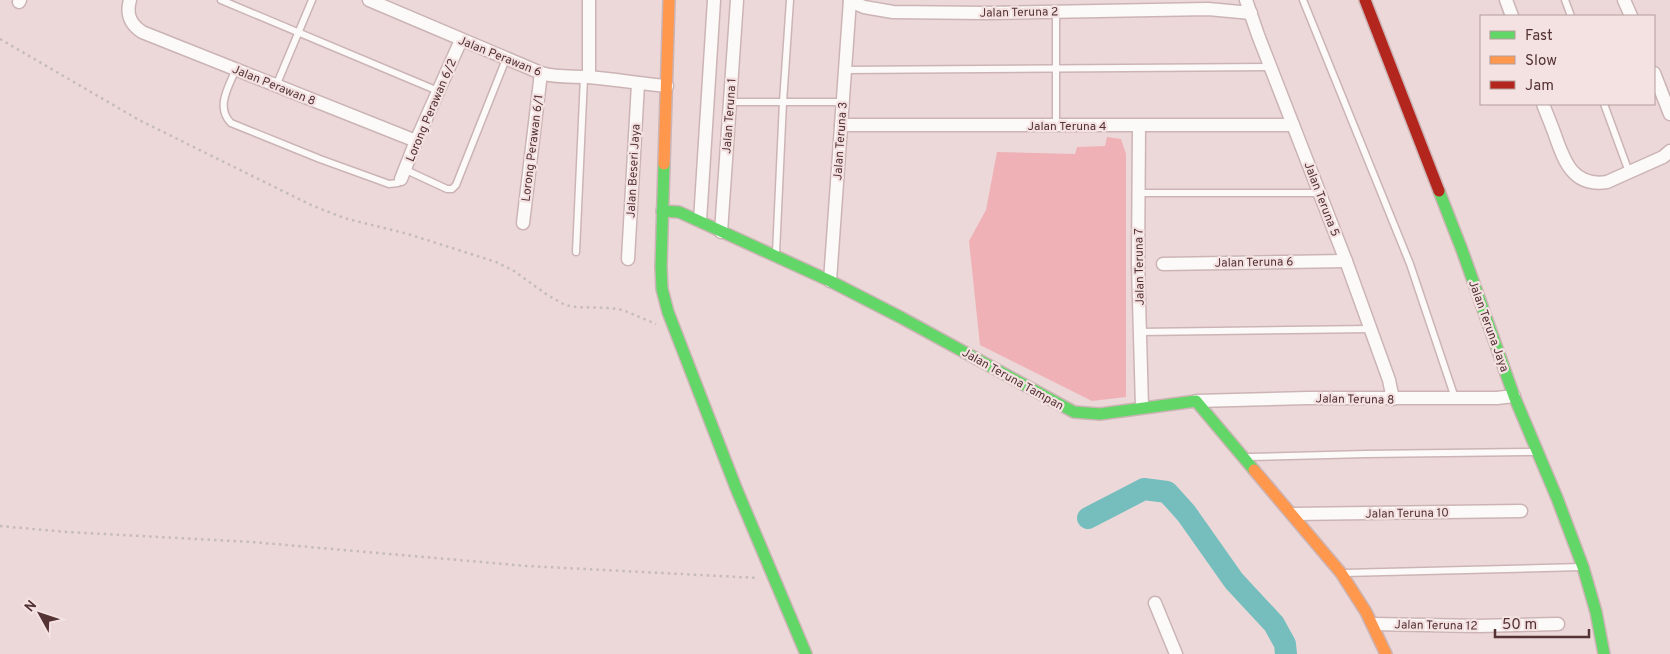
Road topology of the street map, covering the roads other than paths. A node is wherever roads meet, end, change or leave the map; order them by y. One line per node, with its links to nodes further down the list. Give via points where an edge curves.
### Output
1 (130, 0): 27 (street, Jalan Perawan 8, via 128,16 133,26 142,32)
2 (221, 0): 22 (lane)
3 (312, 0): 22 (lane)
4 (370, 0): 23 (street, Jalan Perawan 6)
5 (589, 0): 31 (street)
6 (669, 0): 34 (street)
7 (714, 0): 53 (street)
8 (737, 0): 36 (street, Jalan Teruna 1)
9 (790, 0): 37 (lane)
10 (850, 0): 17 (street, Jalan Teruna 2, via 864,7 893,12 984,14); 28 (street, Jalan Teruna 3)
11 (1246, 0): 18 (street, Jalan Teruna 5)
12 (1303, 0): 66 (lane, via 1410,264)
13 (1365, 0): 64 (street, Jalan Teruna Jaya, via 1462,250)
14 (1506, 0): 19 (street)
15 (1565, 0): 20 (lane)
16 (1624, 0): 21 (street)
17 (1056, 11): 18 (street, Jalan Teruna 2, via 1208,9); 26 (lane)
18 (1251, 13): 25 (street, Jalan Teruna 5)
19 (1512, 15)
20 (1571, 15)
21 (1631, 15)
22 (298, 32): 33 (lane); 35 (lane)
23 (461, 40): 24 (street, Jalan Perawan 6); 35 (street, Lorong Perawan 6/2)
24 (506, 59): 29 (street, Jalan Perawan 6); 49 (lane, via 456,185 447,189)
25 (1270, 67): 26 (lane); 43 (street, Jalan Teruna 5)
26 (1056, 68): 28 (lane); 44 (lane)
27 (236, 69): 33 (street, Jalan Perawan 8); 49 (lane, via 223,109 231,123 389,184 398,183)
28 (845, 70): 38 (street, Jalan Teruna 3)
29 (541, 73): 31 (street, Jalan Perawan 6); 54 (street, Lorong Perawan 6/1)
30 (1655, 76): 41 (street)
31 (587, 77): 32 (street, Jalan Perawan 6); 56 (lane)
32 (638, 84): 34 (street, Jalan Perawan 6); 58 (street, Jalan Beseri Jaya)
33 (276, 86): 46 (street, Jalan Perawan 8)
34 (667, 86): 52 (street)
35 (438, 91): 46 (street, Lorong Perawan 6/2)
36 (730, 102): 37 (lane); 55 (street, Jalan Teruna 1)
37 (783, 102): 38 (lane); 57 (lane)
38 (842, 102): 42 (street, Jalan Teruna 3)
39 (1543, 105): 48 (street, via 1563,158 1576,176 1598,183)
40 (1604, 105): 48 (lane)
41 (1670, 114)
42 (841, 125): 44 (street, Jalan Teruna 4); 61 (street, Jalan Teruna 3)
43 (1293, 125): 45 (street, Jalan Teruna 4); 51 (street, Jalan Teruna 5)
44 (1056, 126): 45 (street, Jalan Teruna 4)
45 (1139, 126): 50 (street, Jalan Teruna 7)
46 (416, 142): 49 (street, Lorong Perawan 6/2)
47 (1670, 150): 48 (street, via 1664,157)
48 (1629, 172)
49 (403, 175)
50 (1139, 193): 51 (lane); 63 (street, Jalan Teruna 7)
51 (1320, 193): 59 (street, Jalan Teruna 5)
52 (662, 210): 53 (street, Jalan Teruna Tampan, via 679,212); 78 (street, via 662,289 668,312 736,488)
53 (700, 221): 55 (street, Jalan Teruna Tampan)
54 (523, 223)
55 (721, 232): 57 (street, Jalan Teruna Tampan)
56 (576, 252)
57 (776, 257): 61 (street, Jalan Teruna Tampan)
58 (628, 259)
59 (1346, 261): 60 (street, Jalan Teruna 6); 62 (street, Jalan Teruna 5)
60 (1162, 264)
61 (830, 281): 68 (street, Jalan Teruna Tampan, via 1074,412 1100,414)
62 (1370, 329): 63 (lane); 65 (street, Jalan Teruna 5)
63 (1140, 332): 68 (street, Jalan Teruna 7)
64 (1514, 396): 66 (street, Jalan Teruna 8); 69 (street, Jalan Teruna Jaya)
65 (1393, 399): 66 (street, Jalan Teruna 8); 67 (street, Jalan Teruna 8)
66 (1455, 399)
67 (1196, 401): 68 (street, Jalan Teruna Tampan); 70 (street)
68 (1142, 407)
69 (1538, 452): 70 (lane); 73 (street, Jalan Teruna Jaya)
70 (1244, 458): 72 (street)
71 (1521, 511): 72 (street, Jalan Teruna 10)
72 (1293, 514): 74 (street)
73 (1583, 567): 74 (lane); 81 (street, Jalan Teruna Jaya)
74 (1341, 573): 76 (street)
75 (1155, 603): 79 (street)
76 (1373, 624): 77 (street, Jalan Teruna 12); 80 (street)
77 (1558, 624)
78 (806, 654)
79 (1176, 654)
80 (1386, 654)
81 (1604, 654)

